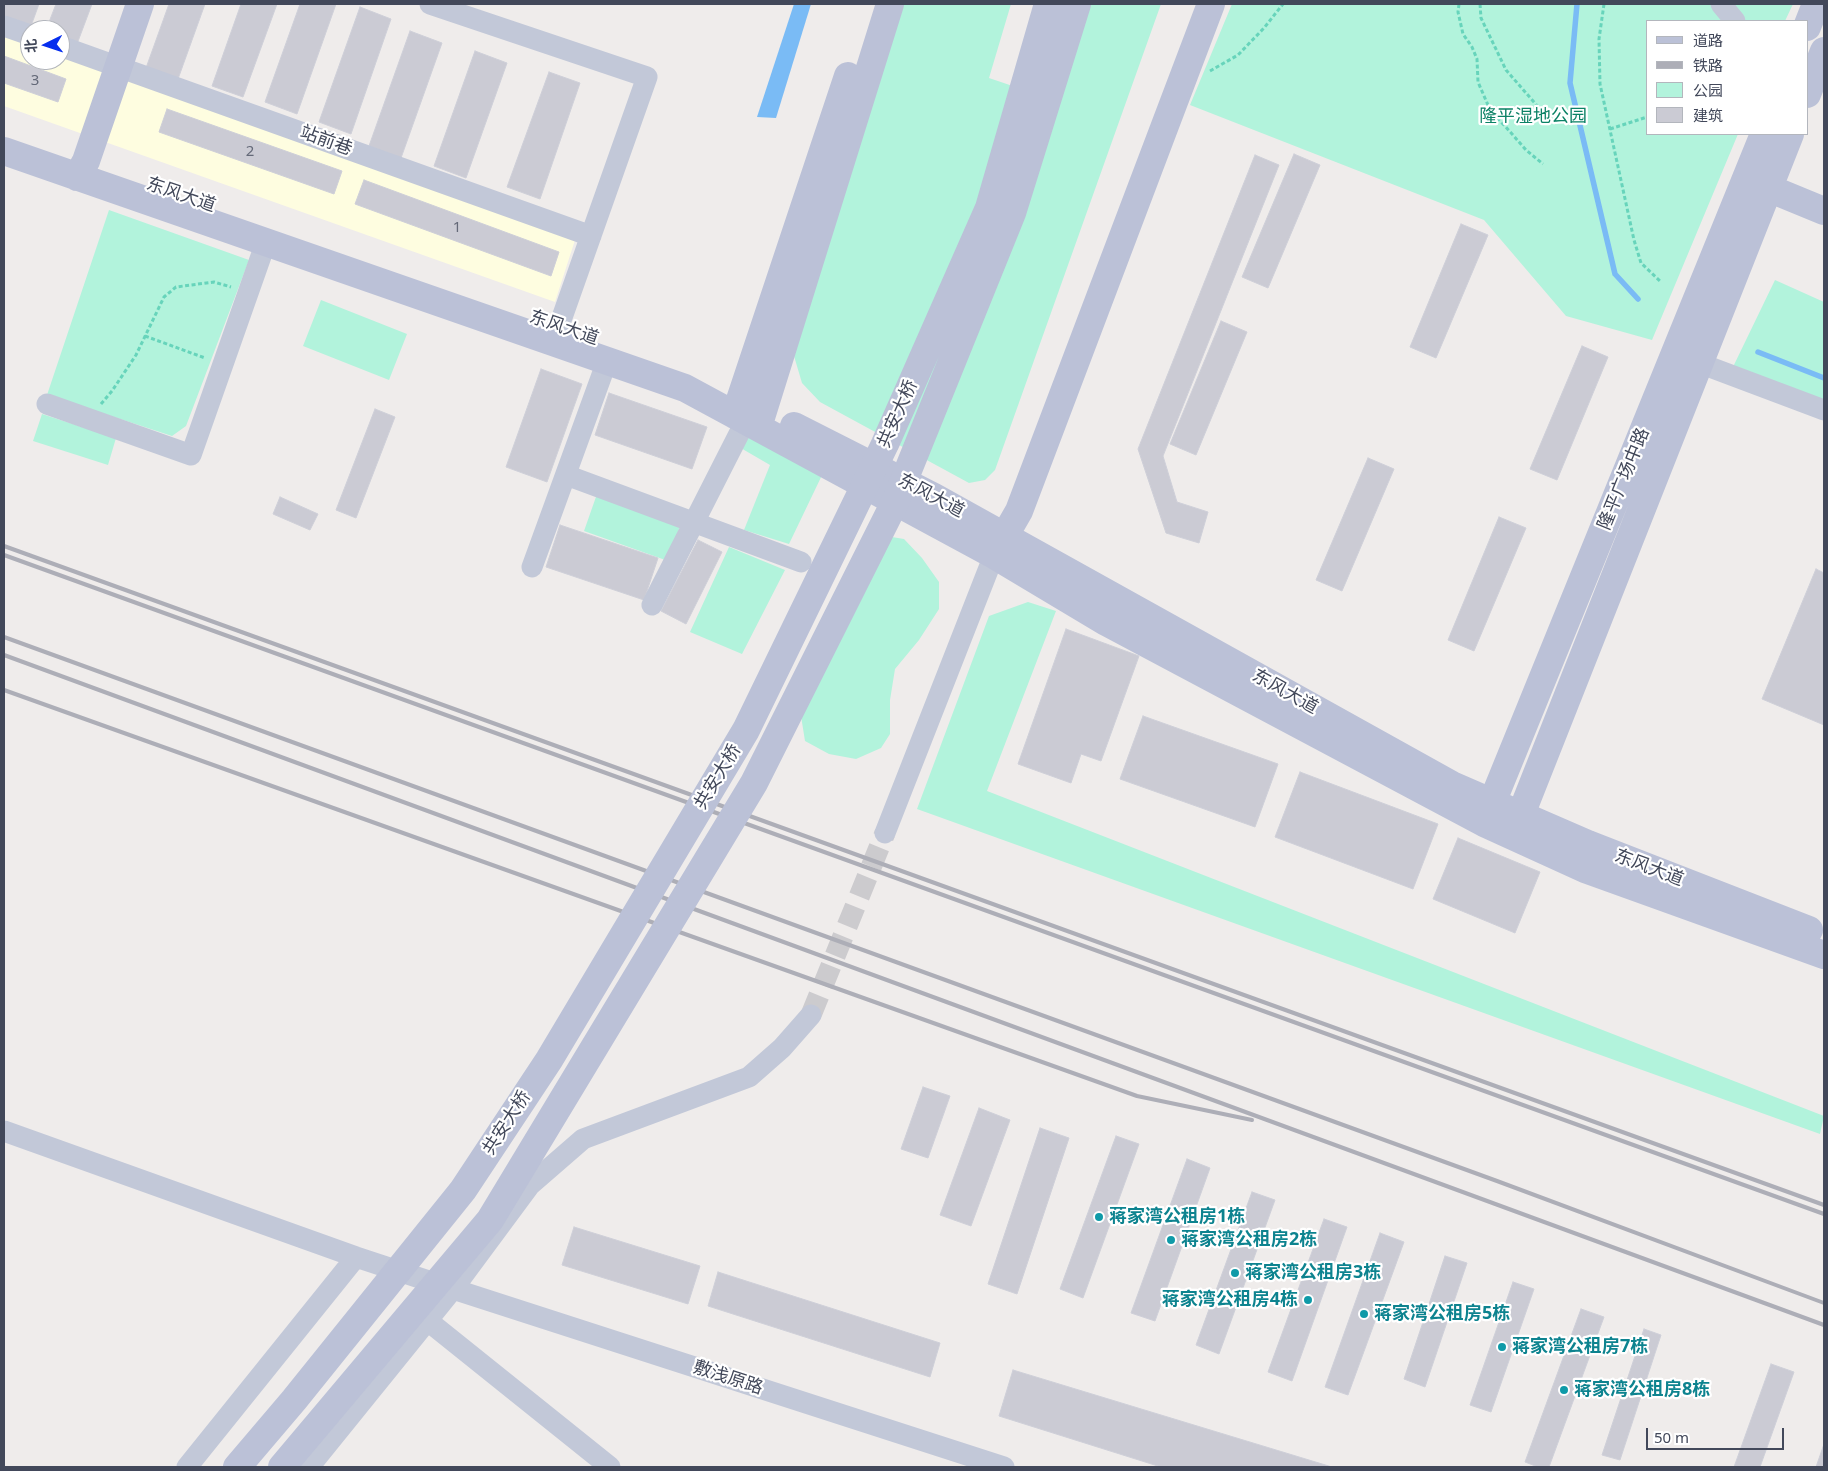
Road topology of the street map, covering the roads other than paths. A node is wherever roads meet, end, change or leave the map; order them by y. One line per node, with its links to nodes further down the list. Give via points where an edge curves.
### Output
1 (140, 4): 17 (main road)
2 (430, 4): 26 (street, via 646,77)
3 (872, 4): 33 (main road)
4 (890, 4): 33 (main road)
5 (1048, 4): 51 (main road, 共安大桥, bridge, via 989,208 886,444 746,730 549,1060 463,1190)
6 (1076, 4): 52 (main road, 共安大桥, bridge, via 1012,213 896,500 754,783 490,1220)
7 (1194, 4): 36 (main road, via 1003,502)
8 (1211, 4): 36 (main road, via 1019,511)
9 (1721, 4): 11 (street)
10 (1816, 4): 12 (main road)
11 (1734, 20)
12 (1808, 24)
13 (4, 26): 14 (street)
14 (20, 32)
15 (70, 49): 17 (street, 站前巷)
16 (1824, 51): 18 (main road)
17 (119, 66): 23 (main road); 26 (street, 站前巷)
18 (1808, 91)
19 (4, 133): 23 (main road, 东风大道)
20 (1764, 135): 24 (main road, 隆平广场中路)
21 (1789, 135): 24 (main road, 隆平广场中路)
22 (4, 151): 23 (main road)
23 (81, 169): 27 (main road); 28 (main road, 东风大道)
24 (1757, 183): 25 (main road); 30 (main road, 隆平广场中路); 40 (main road, 隆平广场中路)
25 (1824, 211)
26 (591, 236): 28 (street)
27 (266, 242): 29 (main road); 31 (street, via 191,455)
28 (560, 326): 33 (main road, 东风大道, via 687,370)
29 (607, 361): 33 (main road); 34 (street)
30 (1699, 363): 32 (street); 41 (main road, 隆平广场中路)
31 (47, 404)
32 (1824, 410)
33 (749, 414): 35 (street); 36 (main road, 东风大道)
34 (566, 475): 35 (street); 38 (street)
35 (694, 523): 37 (street); 39 (street)
36 (999, 541): 40 (main road, 东风大道, via 1106,622); 42 (street)
37 (801, 562)
38 (532, 567)
39 (652, 605)
40 (1488, 813): 41 (main road, 东风大道)
41 (1517, 825): 43 (main road, 东风大道, via 1597,848); 44 (main road, 东风大道, via 1585,868)
42 (885, 833)
43 (1824, 936)
44 (1824, 955)
45 (810, 1015): 48 (street, via 782,1048 749,1077 583,1139 530,1185)
46 (4, 1131): 47 (street, 敷浅原路)
47 (356, 1257): 48 (street, 敷浅原路); 50 (street)
48 (453, 1289): 49 (street); 55 (street, 敷浅原路)
49 (428, 1321): 53 (street); 54 (street)
50 (187, 1467)
51 (237, 1467)
52 (282, 1467)
53 (309, 1467)
54 (610, 1467)
55 (1004, 1467)

